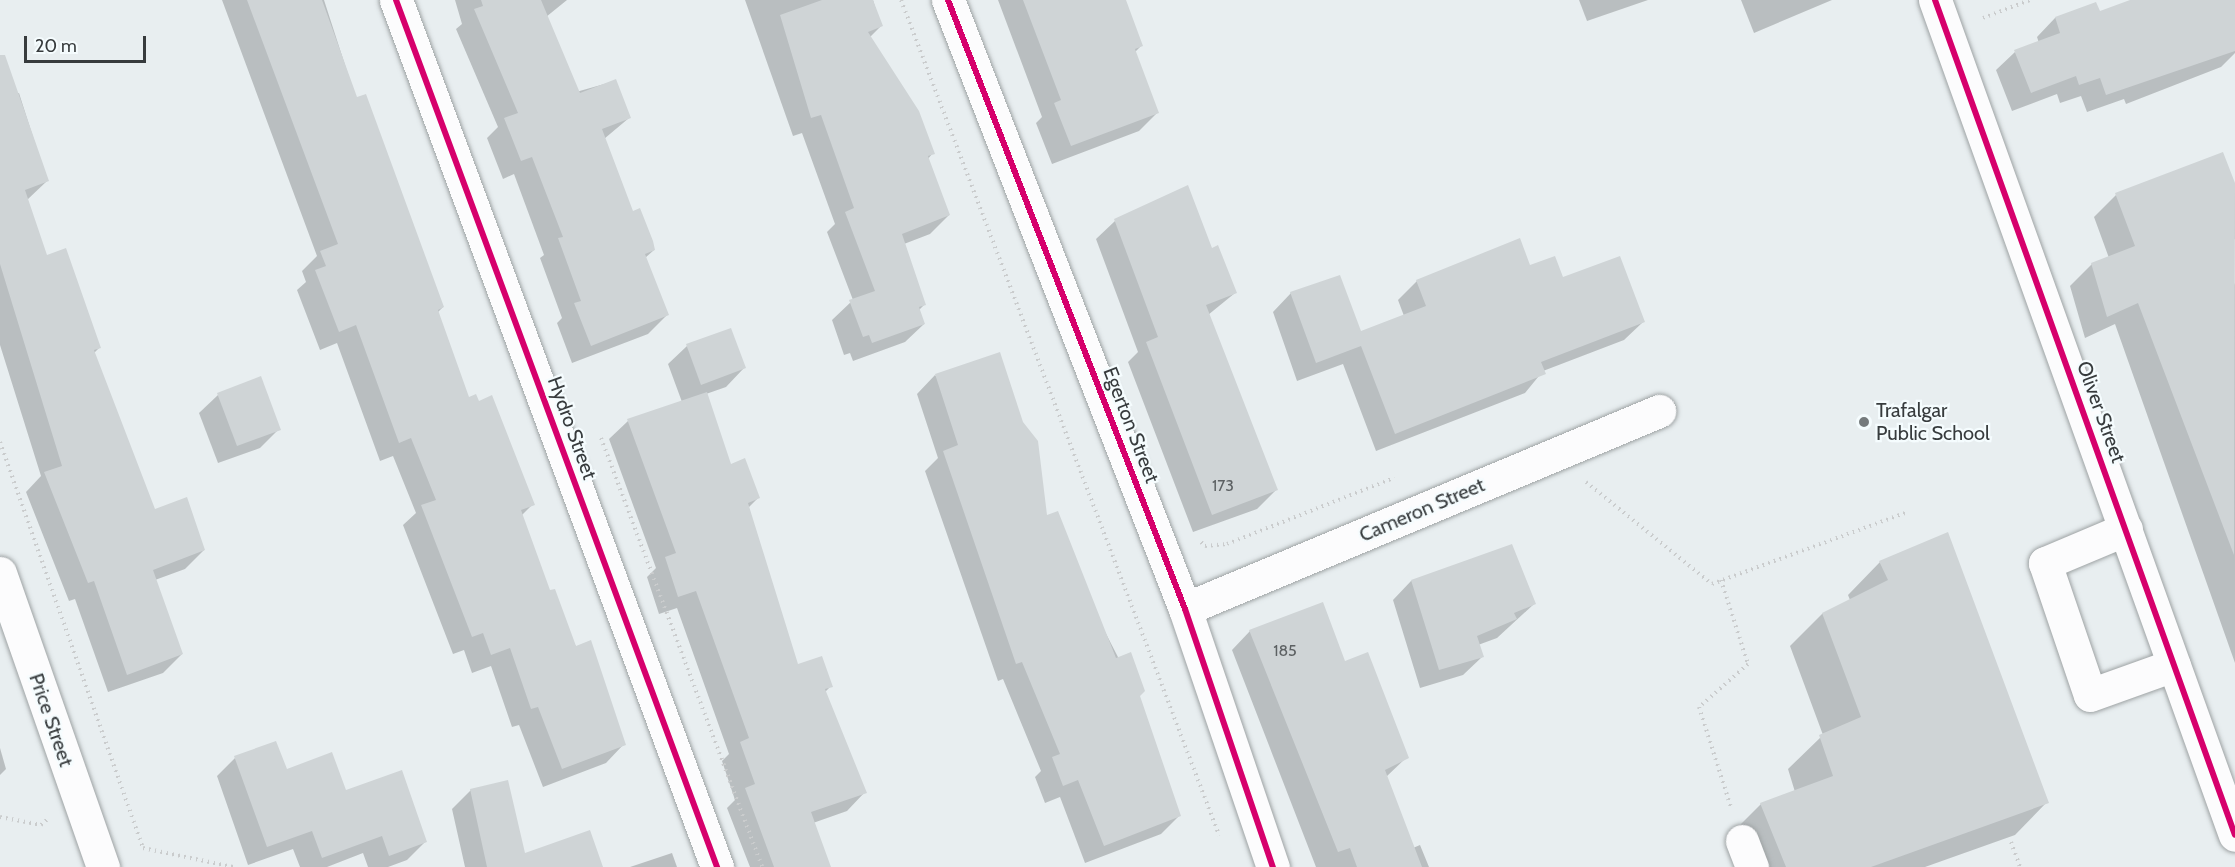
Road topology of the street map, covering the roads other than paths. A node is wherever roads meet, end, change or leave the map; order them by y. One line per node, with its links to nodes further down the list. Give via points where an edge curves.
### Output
1 (396, 0): 11 (street, Hydro Street)
2 (948, 0): 7 (street, Egerton Street)
3 (1935, 0): 5 (street, Oliver Street)
4 (1659, 411): 7 (street, Cameron Street)
5 (2126, 529): 8 (street, Oliver Street); 8 (street, via 2045,563 2090,695)
6 (0, 573): 10 (street, Price Street)
7 (1185, 609): 12 (street, Egerton Street)
8 (2174, 665): 9 (street, Oliver Street)
9 (2235, 835)
10 (103, 867)
11 (717, 867)
12 (1272, 867)

